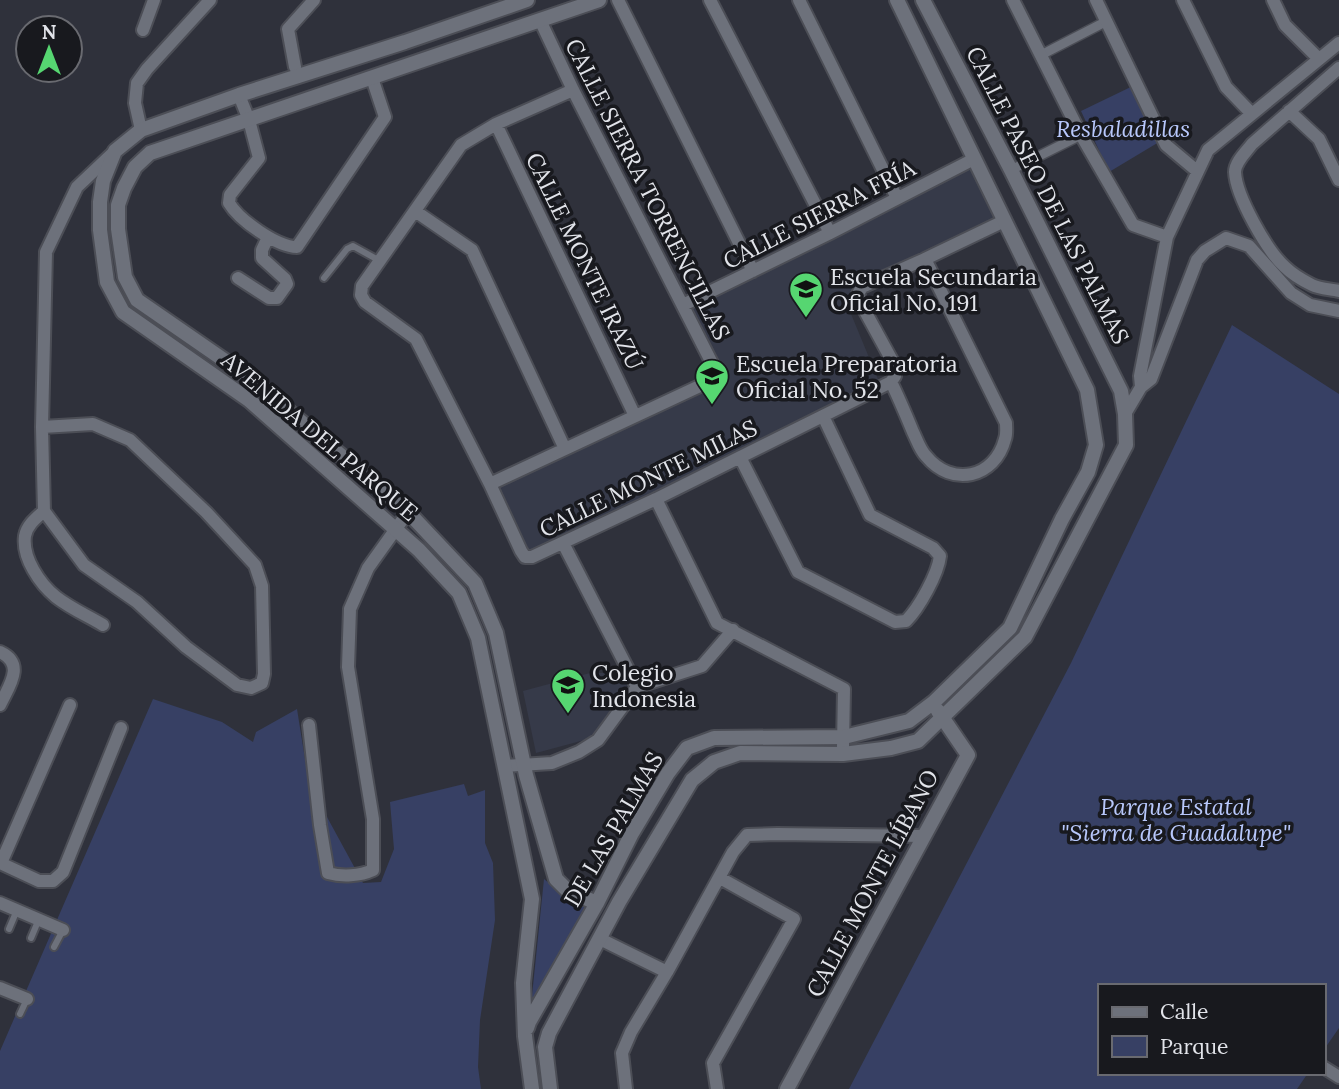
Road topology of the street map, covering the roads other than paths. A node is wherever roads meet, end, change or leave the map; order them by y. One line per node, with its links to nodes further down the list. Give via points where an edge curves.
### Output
1 (154, 0): 17 (street)
2 (210, 0): 30 (street, via 138,83 135,103)
3 (314, 0): 21 (street, via 288,29)
4 (527, 0): 25 (street)
5 (599, 0): 15 (street, AVENIDA DEL PARQUE)
6 (618, 0): 45 (street)
7 (710, 0): 40 (street)
8 (799, 0): 37 (street)
9 (897, 0): 33 (street, CALLE PASEO DE LAS PALMAS)
10 (923, 0): 34 (street, CALLE PASEO DE LAS PALMAS)
11 (1013, 0): 19 (street)
12 (1096, 0): 16 (street)
13 (1183, 0): 27 (street, via 1226,87)
14 (1273, 0): 20 (street, via 1285,25)
15 (540, 20): 23 (street, AVENIDA DEL PARQUE); 24 (street, CALLE SIERRA TORRENCILLAS)
16 (1107, 21): 19 (street); 35 (street, via 1166,145)
17 (144, 30)
18 (1339, 43): 20 (street)
19 (1041, 55): 31 (street)
20 (1319, 59): 27 (street)
21 (295, 67)
22 (1339, 68): 26 (street)
23 (372, 78): 28 (street, AVENIDA DEL PARQUE); 41 (street, via 385,117 297,247)
24 (573, 90): 29 (street); 49 (street, CALLE SIERRA TORRENCILLAS)
25 (239, 95): 28 (street); 30 (street)
26 (1289, 111): 36 (street, via 1318,139); 48 (street, via 1240,159 1235,170 1239,189 1261,237 1284,267 1314,286)
27 (1252, 114): 35 (street, via 1208,150)
28 (249, 120): 41 (street, via 259,158 230,195 229,203 233,211); 51 (street, AVENIDA DEL PARQUE, via 150,153 135,167 118,205 125,277 137,300)
29 (496, 124): 38 (street, via 461,145); 56 (street, CALLE MONTE IRAZÚ)
30 (141, 130): 32 (street)
31 (1081, 135): 34 (street); 42 (street, via 1133,225)
32 (115, 150): 54 (street, AVENIDA DEL PARQUE, via 100,202 107,282 123,312); 58 (street, via 77,187 46,252)
33 (974, 159): 37 (street, CALLE SIERRA FRÍA); 39 (street, CALLE PASEO DE LAS PALMAS)
34 (1011, 170): 55 (street, CALLE PASEO DE LAS PALMAS, via 1121,391)
35 (1197, 171): 42 (street)
36 (1339, 180)
37 (897, 198): 40 (street, CALLE SIERRA FRÍA)
38 (415, 211): 44 (street); 59 (street, via 472,250)
39 (1004, 221): 43 (street); 61 (street, CALLE PASEO DE LAS PALMAS, via 1087,390 1096,446)
40 (830, 233): 45 (street, CALLE SIERRA FRÍA)
41 (268, 236): 46 (street, via 262,258 287,284 277,298 269,298)
42 (1167, 236): 53 (street)
43 (925, 260): 52 (street, via 862,287 858,294 895,366); 52 (street, via 1006,422 1006,437 989,467 977,474 957,475 940,469 925,456)
44 (380, 261): 47 (lane, via 354,246 347,248); 62 (street, via 362,286 361,295 416,339)
45 (753, 271): 49 (street, CALLE SIERRA FRÍA)
46 (238, 278)
47 (324, 278)
48 (1339, 291)
49 (683, 305): 56 (street, CALLE SIERRA TORRENCILLAS, via 719,377)
50 (1339, 311): 53 (street, via 1310,305 1291,293 1249,246 1226,238 1196,260 1151,379)
51 (247, 376): 54 (street); 65 (street, AVENIDA DEL PARQUE)
52 (891, 382): 57 (street, CALLE MONTE MILAS)
53 (1141, 387): 55 (street)
54 (236, 391): 66 (street, AVENIDA DEL PARQUE)
55 (1125, 414): 71 (street, DE LAS PALMAS, via 1126,445)
56 (635, 416): 59 (street)
57 (823, 416): 60 (street, CALLE MONTE MILAS); 60 (street, via 870,515 940,556 906,621 895,622 798,572)
58 (42, 427): 64 (street); 64 (street, via 93,424 130,440 255,565 262,586 262,683 251,688 237,685 186,647 137,602 84,565)
59 (565, 449): 62 (street)
60 (740, 457): 63 (street, CALLE MONTE MILAS)
61 (1088, 472): 69 (street, DE LAS PALMAS)
62 (490, 484): 67 (street, CALLE MONTE MILAS, via 525,556)
63 (656, 499): 67 (street, CALLE MONTE MILAS); 70 (street, via 717,623)
64 (44, 511): 68 (street, via 25,535 30,565 55,596)
65 (408, 513): 66 (street); 83 (street, AVENIDA DEL PARQUE, via 475,583 496,633)
66 (396, 528): 78 (street, via 368,568 350,608 348,667 373,819 373,870 366,873 328,873); 82 (street, AVENIDA DEL PARQUE, via 459,593 478,638)
67 (563, 543): 73 (street)
68 (103, 625)
69 (1010, 628): 71 (street); 74 (street, DE LAS PALMAS)
70 (733, 630): 73 (street, via 702,667); 80 (street, via 844,689)
71 (1025, 637): 77 (street, DE LAS PALMAS)
72 (0, 652): 75 (street, via 15,665)
73 (637, 687): 83 (street, via 598,740 552,763)
74 (934, 702): 77 (street, CALLE MONTE LÍBANO); 80 (street, DE LAS PALMAS, via 909,722)
75 (0, 705)
76 (70, 705): 87 (street)
77 (942, 719): 81 (street, DE LAS PALMAS, via 918,741); 85 (street, CALLE MONTE LÍBANO, via 968,755)
78 (309, 725)
79 (121, 728): 87 (street, via 63,872 53,881 40,881)
80 (844, 737): 81 (street); 84 (street, DE LAS PALMAS, via 714,738 687,748)
81 (843, 754): 86 (street, DE LAS PALMAS, via 740,753 714,762 692,780)
82 (504, 765): 83 (street); 102 (street, AVENIDA DEL PARQUE, via 532,899 523,983)
83 (523, 765): 90 (street, AVENIDA DEL PARQUE, via 556,880 568,891)
84 (631, 835): 86 (street); 90 (street, DE LAS PALMAS)
85 (924, 836): 88 (street, via 747,835); 107 (street, CALLE MONTE LÍBANO)
86 (652, 846): 96 (street, DE LAS PALMAS)
87 (0, 863)
88 (720, 878): 98 (street); 106 (street, via 794,919 713,1063)
89 (0, 903): 91 (street)
90 (597, 903): 102 (street, DE LAS PALMAS)
91 (16, 910): 92 (street); 93 (lane)
92 (39, 919): 94 (street); 95 (lane)
93 (9, 929)
94 (63, 930): 97 (lane)
95 (31, 938)
96 (600, 939): 98 (street); 104 (street, via 546,1039)
97 (54, 947)
98 (667, 972): 105 (street, via 622,1054)
99 (1, 993): 100 (street)
100 (27, 999): 101 (lane)
101 (20, 1014)
102 (525, 1036): 103 (street, AVENIDA DEL PARQUE)
103 (532, 1089)
104 (550, 1089)
105 (626, 1089)
106 (717, 1089)
107 (787, 1089)

